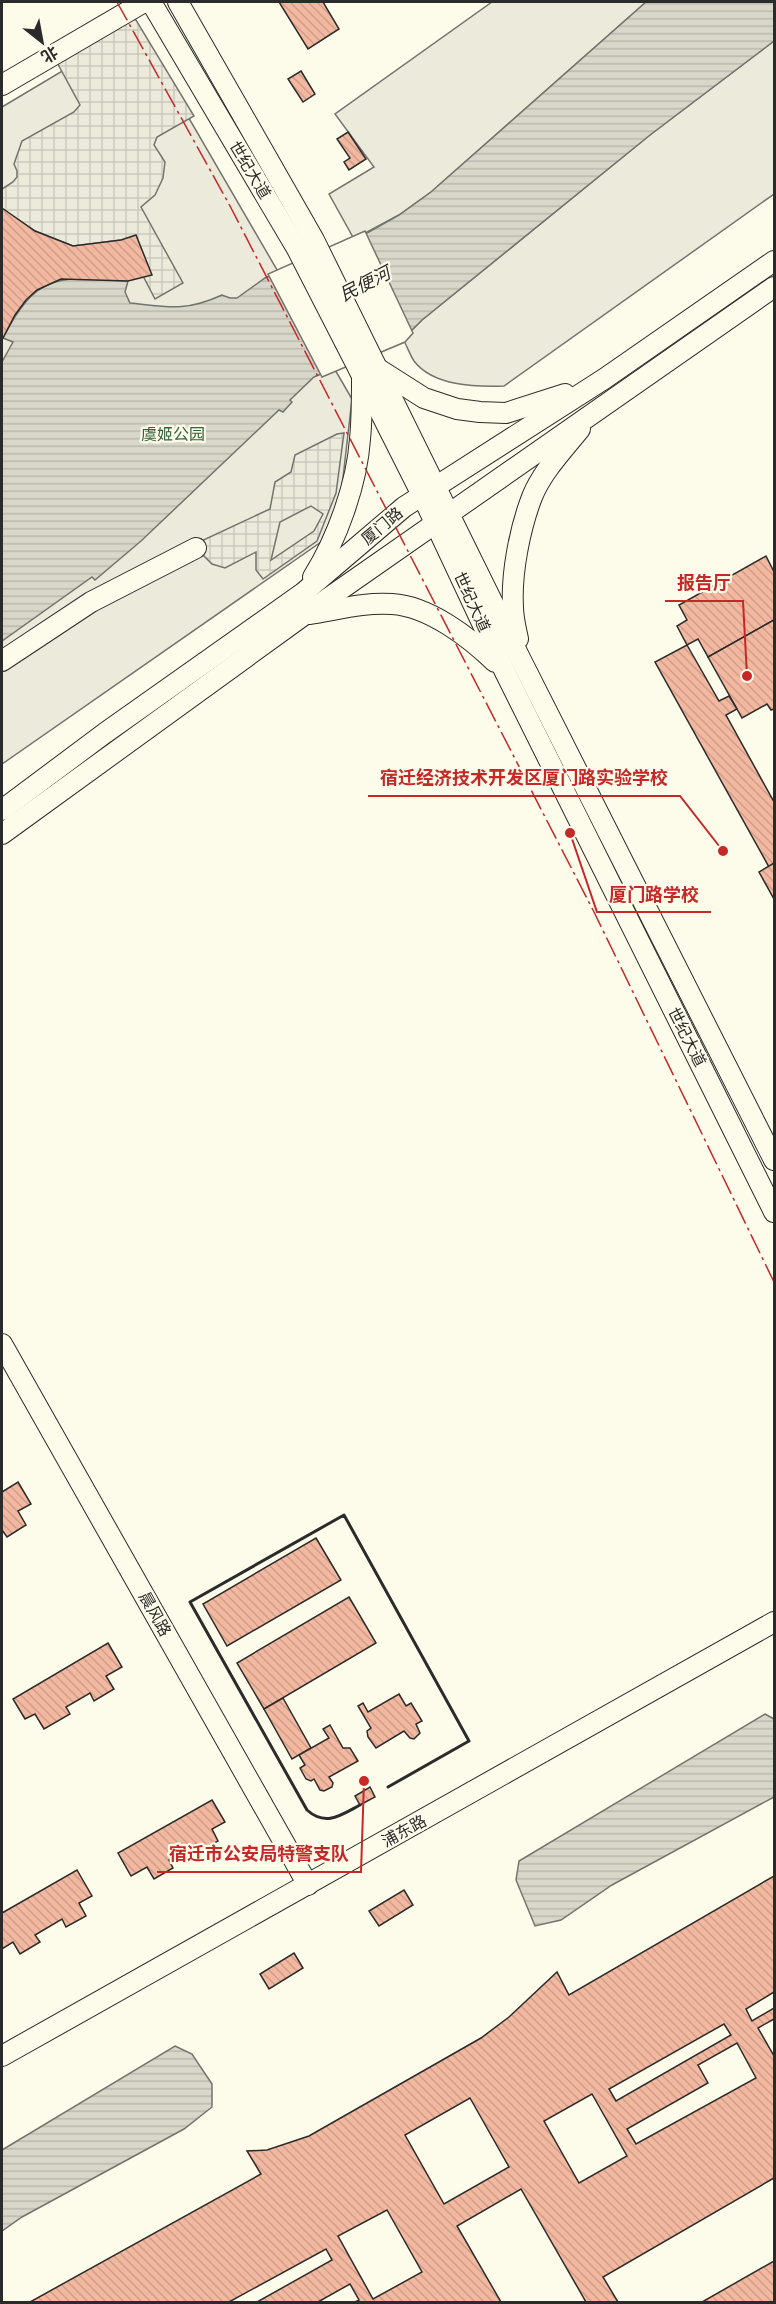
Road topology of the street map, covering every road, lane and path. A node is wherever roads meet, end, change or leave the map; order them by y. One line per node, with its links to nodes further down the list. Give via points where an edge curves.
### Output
1 (144, 2): 4 (street)
2 (151, 2): 7 (street, 世纪大道)
3 (178, 2): 7 (street, 世纪大道, via 314,240)
4 (2, 85)
5 (774, 261): 8 (street, 厦门路)
6 (774, 287): 9 (street, 厦门路)
7 (368, 367): 8 (street, via 424,398 480,412 506,413); 10 (street, 世纪大道); 13 (street, via 355,472 346,506 326,557)
8 (604, 379): 10 (street, 厦门路)
9 (598, 408): 11 (street, 厦门路); 15 (street, via 555,459 532,496 516,558 514,586)
10 (430, 491): 11 (street, 世纪大道); 13 (street, 厦门路, via 404,507)
11 (442, 517): 14 (street, 厦门路); 15 (street, 世纪大道); 17 (street, 世纪大道)
12 (196, 548): 16 (street, via 91,602)
13 (303, 593): 18 (street, 厦门路)
14 (304, 615): 17 (street, via 371,605 394,604 417,610 455,628); 19 (street, 厦门路)
15 (521, 660): 20 (street, 世纪大道)
16 (2, 661)
17 (505, 672): 21 (street, 世纪大道)
18 (2, 810)
19 (2, 834)
20 (774, 1161)
21 (774, 1212)
22 (2, 1344): 24 (street, 晨风路)
23 (774, 1622): 24 (street, 浦东路)
24 (308, 1885): 25 (street, 浦东路)
25 (2, 2056)

